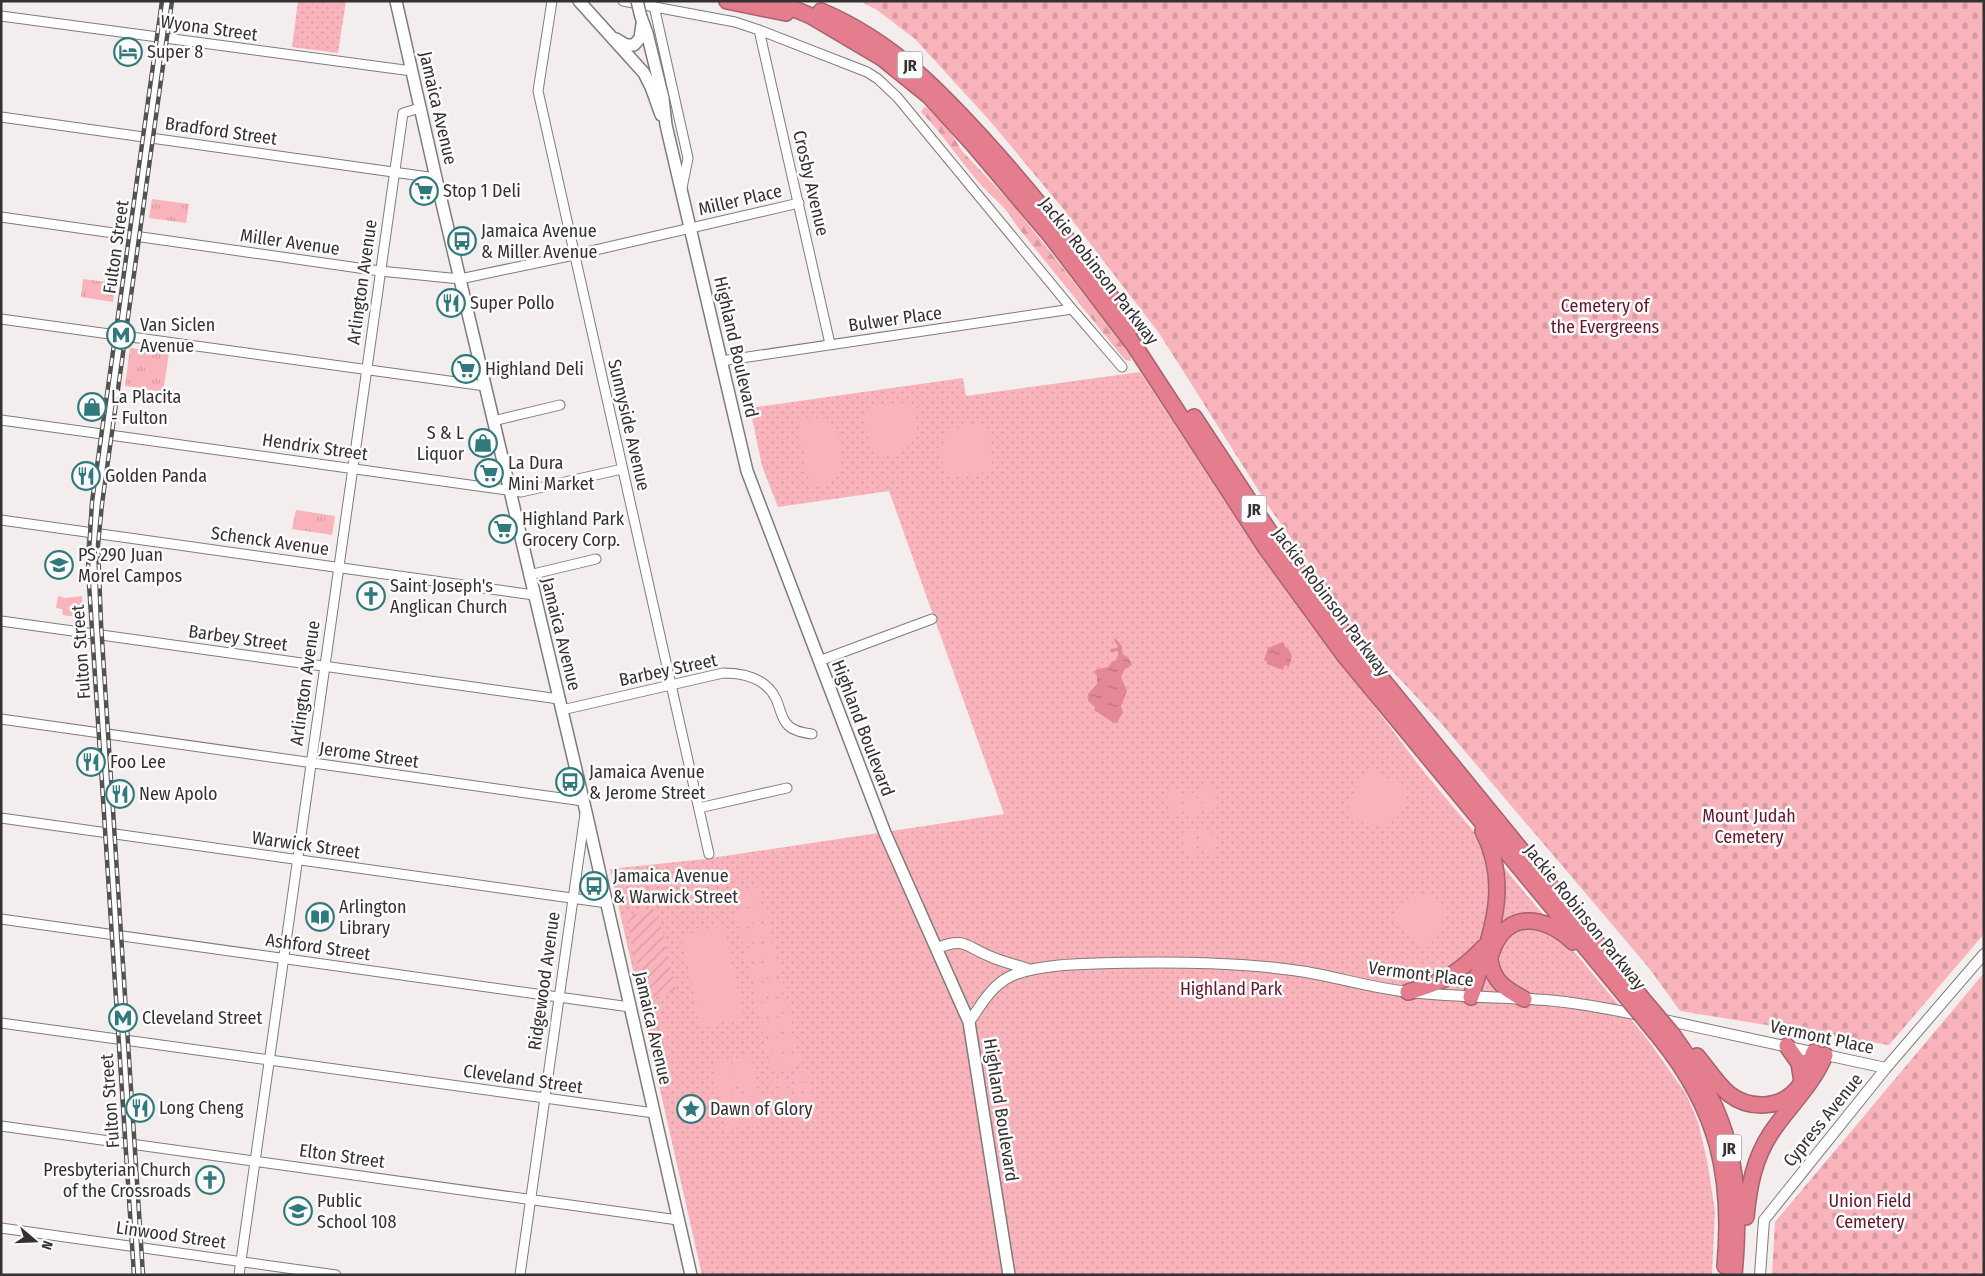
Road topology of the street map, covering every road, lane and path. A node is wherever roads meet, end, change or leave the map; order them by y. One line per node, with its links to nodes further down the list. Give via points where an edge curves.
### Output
1 (167, 1): 17 (street, Fulton Street)
2 (396, 1): 18 (main road, Jamaica Avenue)
3 (552, 1): 30 (street, Sunnyside Avenue, via 538,91)
4 (579, 1): 14 (main road, Highland Boulevard)
5 (623, 1): 11 (street)
6 (637, 1): 13 (main road, Highland Boulevard, bridge)
7 (727, 1): 15 (highway)
8 (775, 1): 15 (highway, Jackie Robinson Parkway / JR)
9 (799, 1): 15 (highway, Jackie Robinson Parkway / JR)
10 (818, 1): 15 (highway, via 827,6)
11 (654, 6): 16 (street); 25 (street, Highland Boulevard, via 688,158)
12 (1, 16): 17 (street, Wyona Street)
13 (641, 18): 14 (main road, via 640,38 632,46 620,42); 21 (main road, Highland Boulevard, via 663,98)
14 (603, 28): 21 (main road, Highland Boulevard, via 644,73)
15 (847, 29): 67 (highway, Jackie Robinson Parkway / JR, via 929,96 1050,235 1134,345 1266,548 1344,654); 91 (highway, Jackie Robinson Parkway / JR, bridge, via 892,50 928,80 1036,198 1137,332 1271,534 1333,619 1640,996)
16 (759, 30): 26 (street, Crosby Avenue); 33 (street, via 878,79 898,98)
17 (162, 38): 18 (street, Wyona Street); 22 (street, Fulton Street)
18 (412, 71): 19 (main road, Jamaica Avenue)
19 (420, 108): 23 (street, Arlington Avenue, via 403,113); 24 (main road, Jamaica Avenue)
20 (1, 117): 22 (street, Bradford Street)
21 (666, 126): 25 (main road, Highland Boulevard)
22 (147, 137): 23 (street, Bradford Street); 29 (street, Fulton Street)
23 (394, 171): 24 (street, Bradford Street); 31 (street, Arlington Avenue)
24 (436, 178): 32 (main road, Jamaica Avenue)
25 (682, 191): 28 (main road, Highland Boulevard)
26 (799, 204): 28 (street, Miller Place); 36 (street, Crosby Avenue)
27 (1, 217): 29 (street, Miller Avenue)
28 (689, 229): 30 (street, Miller Avenue); 37 (main road, Highland Boulevard)
29 (134, 236): 31 (street, Miller Avenue); 35 (street, Fulton Street)
30 (574, 255): 32 (street, Miller Avenue); 46 (street, Sunnyside Avenue)
31 (380, 270): 32 (street, Miller Avenue); 39 (street, Arlington Avenue)
32 (460, 279): 40 (main road, Jamaica Avenue)
33 (1072, 309): 36 (street, Bulwer Place); 38 (street)
34 (1, 319): 35 (street)
35 (120, 336): 39 (street); 44 (street, Fulton Street)
36 (830, 344): 37 (street, Bulwer Place)
37 (721, 361): 57 (main road, Highland Boulevard, via 747,472)
38 (1122, 367)
39 (366, 370): 40 (street); 45 (street, Arlington Avenue)
40 (485, 386): 43 (main road, Jamaica Avenue)
41 (560, 405): 43 (street)
42 (1, 420): 44 (street, Hendrix Street)
43 (493, 421): 47 (main road, Jamaica Avenue)
44 (106, 434): 45 (street, Hendrix Street); 49 (street, Fulton Street)
45 (352, 468): 47 (street, Hendrix Street); 51 (street, Arlington Avenue)
46 (622, 469): 47 (street, Hendrix Street, via 521,492); 59 (street, Sunnyside Avenue)
47 (509, 491): 52 (main road, Jamaica Avenue)
48 (1, 520): 49 (street, Schenck Avenue)
49 (93, 533): 51 (street, Schenck Avenue); 56 (street, Fulton Street)
50 (596, 559): 52 (street)
51 (338, 567): 53 (street, Schenck Avenue); 58 (street, Arlington Avenue)
52 (529, 575): 53 (main road, Jamaica Avenue)
53 (534, 595): 60 (main road, Jamaica Avenue)
54 (932, 619): 57 (street)
55 (1, 621): 56 (street, Barbey Street)
56 (96, 634): 58 (street, Barbey Street); 62 (street, Fulton Street)
57 (818, 661): 78 (main road, Highland Boulevard, via 884,833)
58 (324, 666): 60 (street, Barbey Street); 64 (street, Arlington Avenue)
59 (671, 685): 60 (street, Barbey Street); 63 (street, Barbey Street, via 723,673 747,674 766,686 775,697 786,724); 68 (street, Sunnyside Avenue)
60 (560, 704): 66 (main road, Jamaica Avenue)
61 (1, 719): 62 (street, Jerome Street)
62 (103, 734): 64 (street, Jerome Street); 70 (street, Fulton Street)
63 (812, 734)
64 (310, 763): 66 (street, Jerome Street); 72 (street, Arlington Avenue)
65 (787, 788): 68 (street)
66 (584, 806): 73 (street, Ridgewood Avenue); 74 (main road, Jamaica Avenue)
67 (1470, 806): 77 (highway, via 1491,847 1497,873 1497,907); 82 (highway, Jackie Robinson Parkway / JR)
68 (699, 808): 71 (street, Sunnyside Avenue)
69 (1, 818): 70 (street, Warwick Street)
70 (109, 833): 72 (street, Warwick Street); 76 (street, Fulton Street)
71 (709, 854)
72 (297, 860): 73 (street, Warwick Street); 80 (street, Arlington Avenue)
73 (572, 898): 74 (street, Warwick Street); 86 (street, Ridgewood Avenue)
74 (607, 903): 88 (main road, Jamaica Avenue)
75 (1, 919): 76 (street, Ashford Street)
76 (116, 935): 80 (street, Ashford Street); 92 (street, Fulton Street)
77 (1486, 944): 84 (highway, via 1455,974); 85 (highway)
78 (937, 948): 83 (street, via 956,942 967,944 989,957); 89 (main road, Highland Boulevard)
79 (1984, 954): 96 (street, Cypress Avenue)
80 (283, 959): 86 (street, Ashford Street); 95 (street, Arlington Avenue)
81 (1490, 960): 82 (highway, via 1494,946 1504,932 1520,922 1538,920 1559,930); 85 (highway); 87 (highway, via 1493,975 1500,984)
82 (1602, 967): 91 (highway, Jackie Robinson Parkway / JR, bridge)
83 (1031, 970): 84 (street, Vermont Place, via 1169,962 1247,966 1305,972); 89 (street, Vermont Place, via 1002,981)
84 (1408, 992): 85 (street, Vermont Place)
85 (1475, 997): 87 (street, Vermont Place)
86 (558, 998): 88 (street, Ashford Street); 98 (street, Ridgewood Avenue)
87 (1524, 999): 93 (street, Vermont Place, via 1567,1002 1623,1012)
88 (630, 1007): 99 (main road, Jamaica Avenue)
89 (969, 1022): 113 (main road, Highland Boulevard)
90 (1, 1023): 92 (street, Cleveland Street)
91 (1666, 1037): 97 (highway, via 1692,1050 1726,1091 1747,1104 1760,1106 1782,1101); 114 (highway, Jackie Robinson Parkway / JR, via 1701,1099 1717,1142 1727,1203); 115 (highway, Jackie Robinson Parkway / JR, via 1704,1083 1728,1140 1738,1201)
92 (123, 1039): 95 (street, Cleveland Street); 101 (street, Fulton Street)
93 (1787, 1046): 94 (street, Vermont Place); 97 (highway, via 1799,1063)
94 (1820, 1054): 96 (street, Vermont Place); 97 (highway); 115 (highway, via 1812,1081 1771,1132 1757,1160 1750,1183 1744,1242)
95 (269, 1060): 98 (street, Cleveland Street); 102 (street, Arlington Avenue)
96 (1886, 1068): 116 (street, Cypress Avenue, via 1764,1220)
97 (1802, 1082)
98 (544, 1098): 99 (street, Cleveland Street); 103 (street, Ridgewood Avenue)
99 (654, 1113): 104 (main road, Jamaica Avenue)
100 (1, 1126): 101 (street, Elton Street)
101 (130, 1143): 102 (street, Elton Street); 106 (street, Fulton Street)
102 (255, 1161): 103 (street, Elton Street); 107 (street, Arlington Avenue)
103 (530, 1199): 104 (street, Elton Street); 111 (street, Ridgewood Avenue)
104 (678, 1220): 112 (main road, Jamaica Avenue)
105 (1, 1228): 106 (street, Linwood Street)
106 (136, 1247): 107 (street, Linwood Street); 108 (street, Fulton Street)
107 (241, 1261): 109 (street, Arlington Avenue); 110 (street, Linwood Street)
108 (138, 1275)
109 (239, 1275)
110 (336, 1275)
111 (520, 1275)
112 (690, 1275)
113 (1008, 1275)
114 (1724, 1275)
115 (1736, 1275)
116 (1760, 1275)

